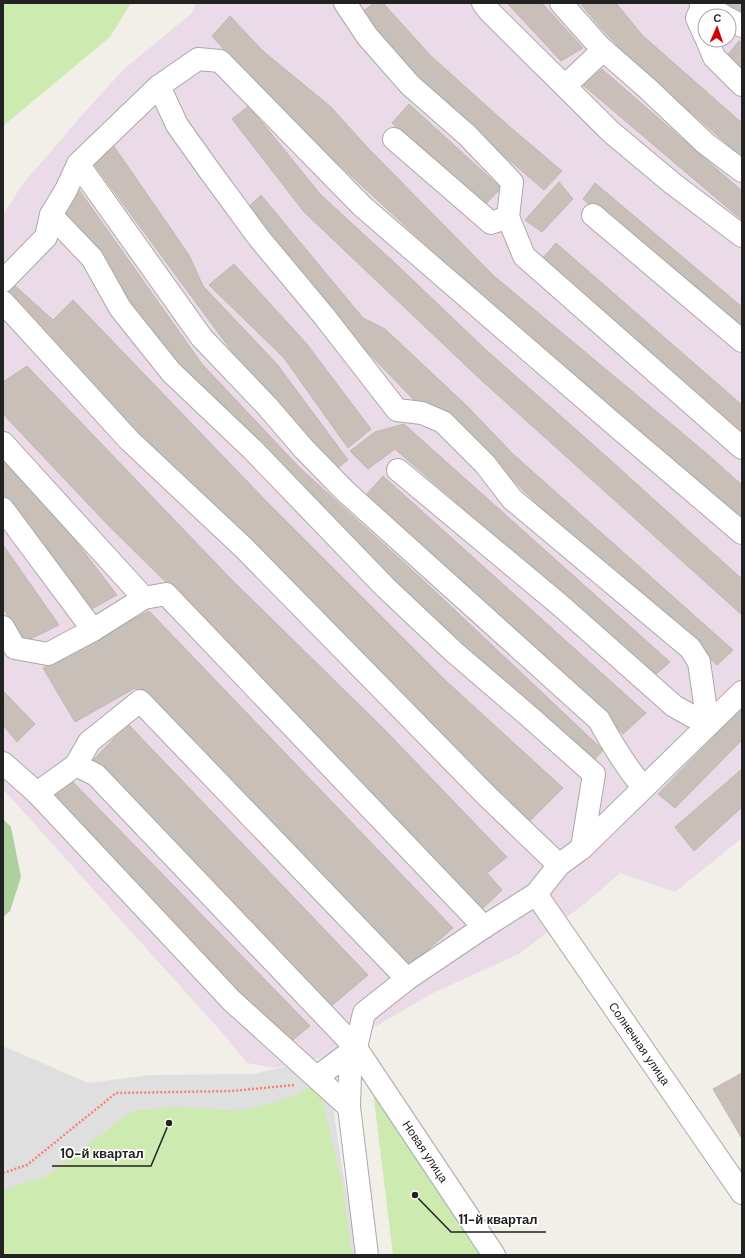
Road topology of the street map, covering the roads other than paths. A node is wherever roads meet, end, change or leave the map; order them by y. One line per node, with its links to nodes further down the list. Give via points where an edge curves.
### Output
1 (345, 3): 14 (street, via 367,36 410,85 467,135 512,182)
2 (483, 3): 8 (street)
3 (561, 3): 5 (street)
4 (710, 48): 6 (street, via 714,57)
5 (603, 50): 8 (street); 11 (street, via 705,143)
6 (742, 85)
7 (158, 86): 10 (street); 23 (street, via 198,59 220,60 362,206); 28 (street, via 177,125 259,238 397,410 422,413 443,422 485,464 512,499 690,648 699,662)
8 (565, 86): 15 (street, via 611,132 672,183)
9 (394, 139): 14 (street, via 491,223)
10 (78, 164): 12 (street); 31 (street, via 202,338 345,491 599,720 634,777)
11 (742, 172)
12 (51, 215): 16 (street, via 46,237); 33 (street, via 92,258 120,308 171,372 257,454 385,587 454,652 594,774)
13 (594, 215): 18 (street)
14 (508, 217): 20 (street, via 524,256)
15 (742, 236)
16 (3, 280)
17 (3, 302): 34 (street, via 129,440 244,548)
18 (742, 341)
19 (3, 443): 24 (street)
20 (742, 448)
21 (398, 470): 28 (street, via 674,706)
22 (3, 509): 26 (street)
23 (742, 533)
24 (144, 598): 26 (street); 36 (street, via 166,594)
25 (3, 627): 26 (street, via 15,648 48,654)
26 (93, 630)
27 (742, 692): 28 (street)
28 (708, 725): 31 (street)
29 (3, 764): 32 (street)
30 (76, 765): 32 (street); 37 (street, via 89,742 140,701); 38 (street, Новая улица, via 96,775)
31 (643, 787): 33 (street)
32 (37, 793): 39 (street, via 232,1001)
33 (582, 848): 34 (street)
34 (558, 865): 35 (street)
35 (536, 894): 36 (street); 41 (street, Солнечная улица)
36 (484, 927): 37 (street)
37 (406, 979): 38 (street, via 364,1013)
38 (356, 1048): 39 (street); 40 (street, via 350,1074); 43 (street, Новая улица)
39 (317, 1077): 40 (street)
40 (349, 1107): 42 (street)
41 (742, 1193)
42 (367, 1255)
43 (494, 1255)

